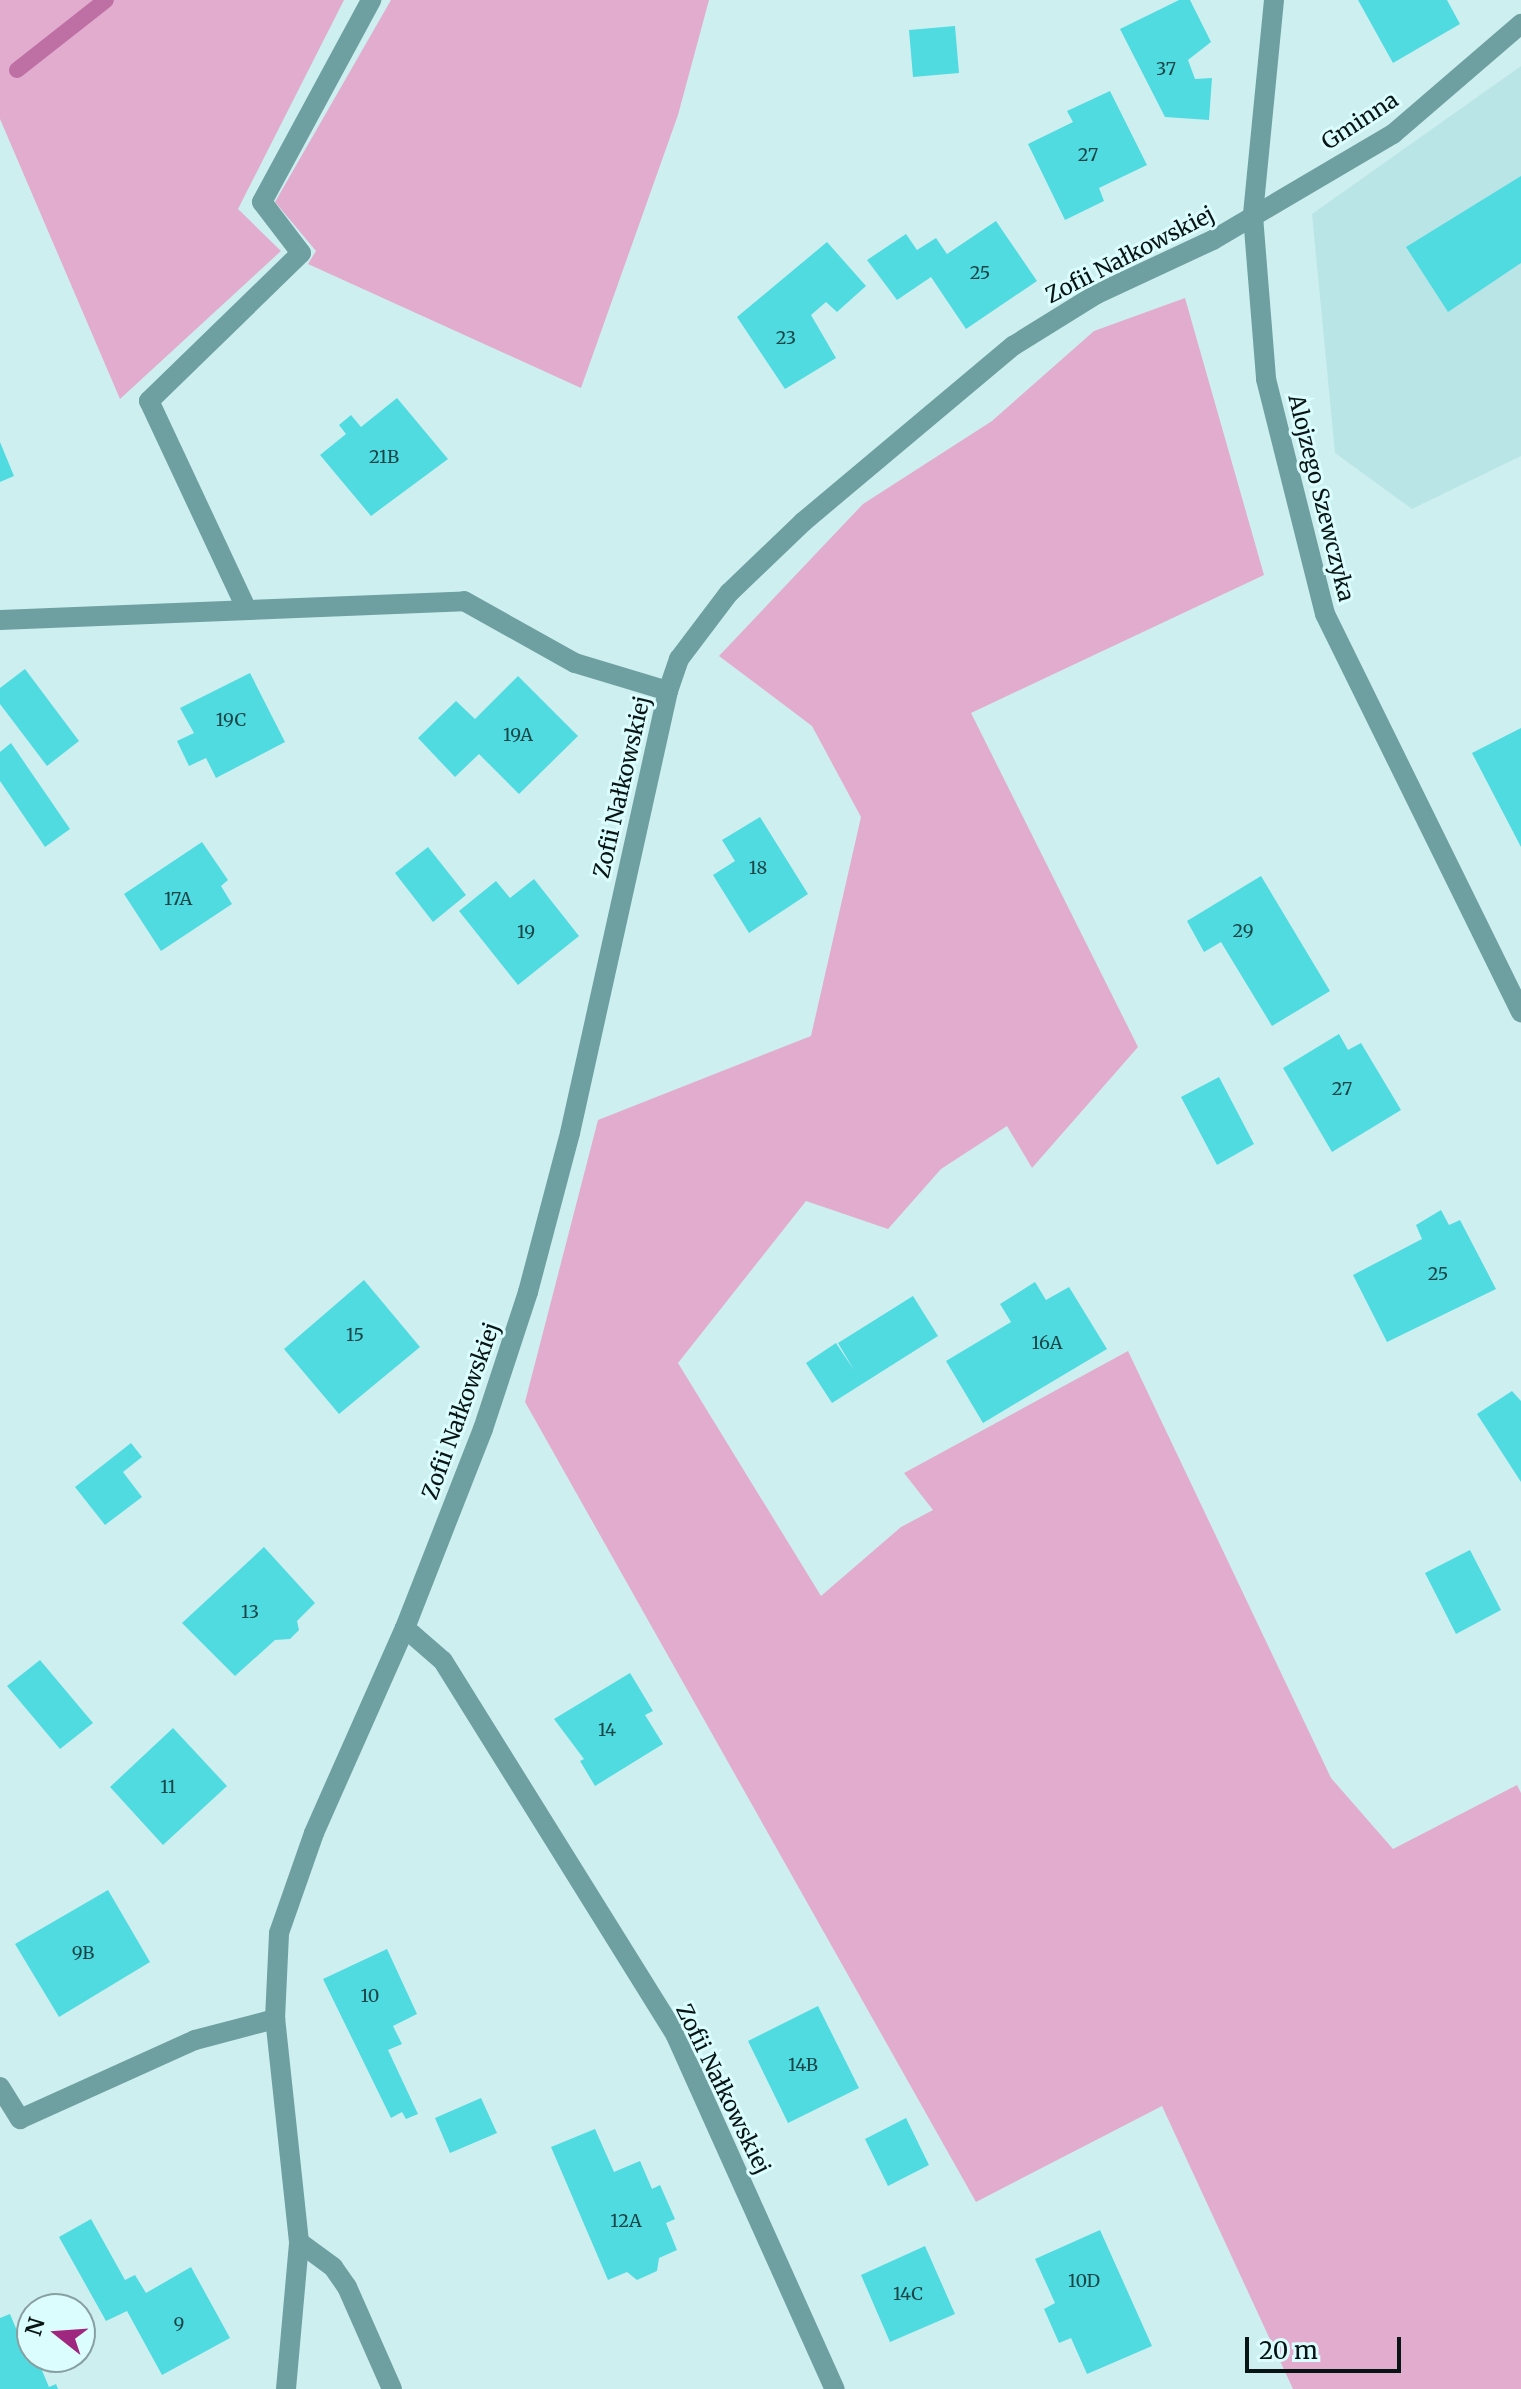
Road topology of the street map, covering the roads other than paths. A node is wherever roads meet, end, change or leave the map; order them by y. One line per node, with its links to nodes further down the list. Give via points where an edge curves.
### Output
1 (371, 0): 5 (street, via 262,202 301,253 149,401)
2 (1274, 0): 4 (street, Alojzego Szewczyka)
3 (1521, 24): 4 (street, Gminna, via 1393,134)
4 (1253, 216): 7 (street, Zofii Nałkowskiej, via 1097,294 1013,346 947,397 729,593 695,632); 8 (street, Alojzego Szewczyka, via 1266,379 1325,614)
5 (247, 610): 6 (street); 7 (street, via 464,601 575,663)
6 (0, 620)
7 (668, 691): 9 (street, Zofii Nałkowskiej, via 570,1133 528,1292 483,1429)
8 (1521, 1012)
9 (405, 1628): 10 (street, Zofii Nałkowskiej, via 292,1891 279,1933); 15 (street, Zofii Nałkowskiej, via 443,1661 676,2036)
10 (275, 2019): 11 (street, via 195,2040 20,2119); 12 (street, Zofii Nałkowskiej)
11 (0, 2087)
12 (299, 2242): 13 (street, Zofii Nałkowskiej); 14 (street, via 333,2267 347,2287)
13 (286, 2389)
14 (392, 2389)
15 (835, 2389)

